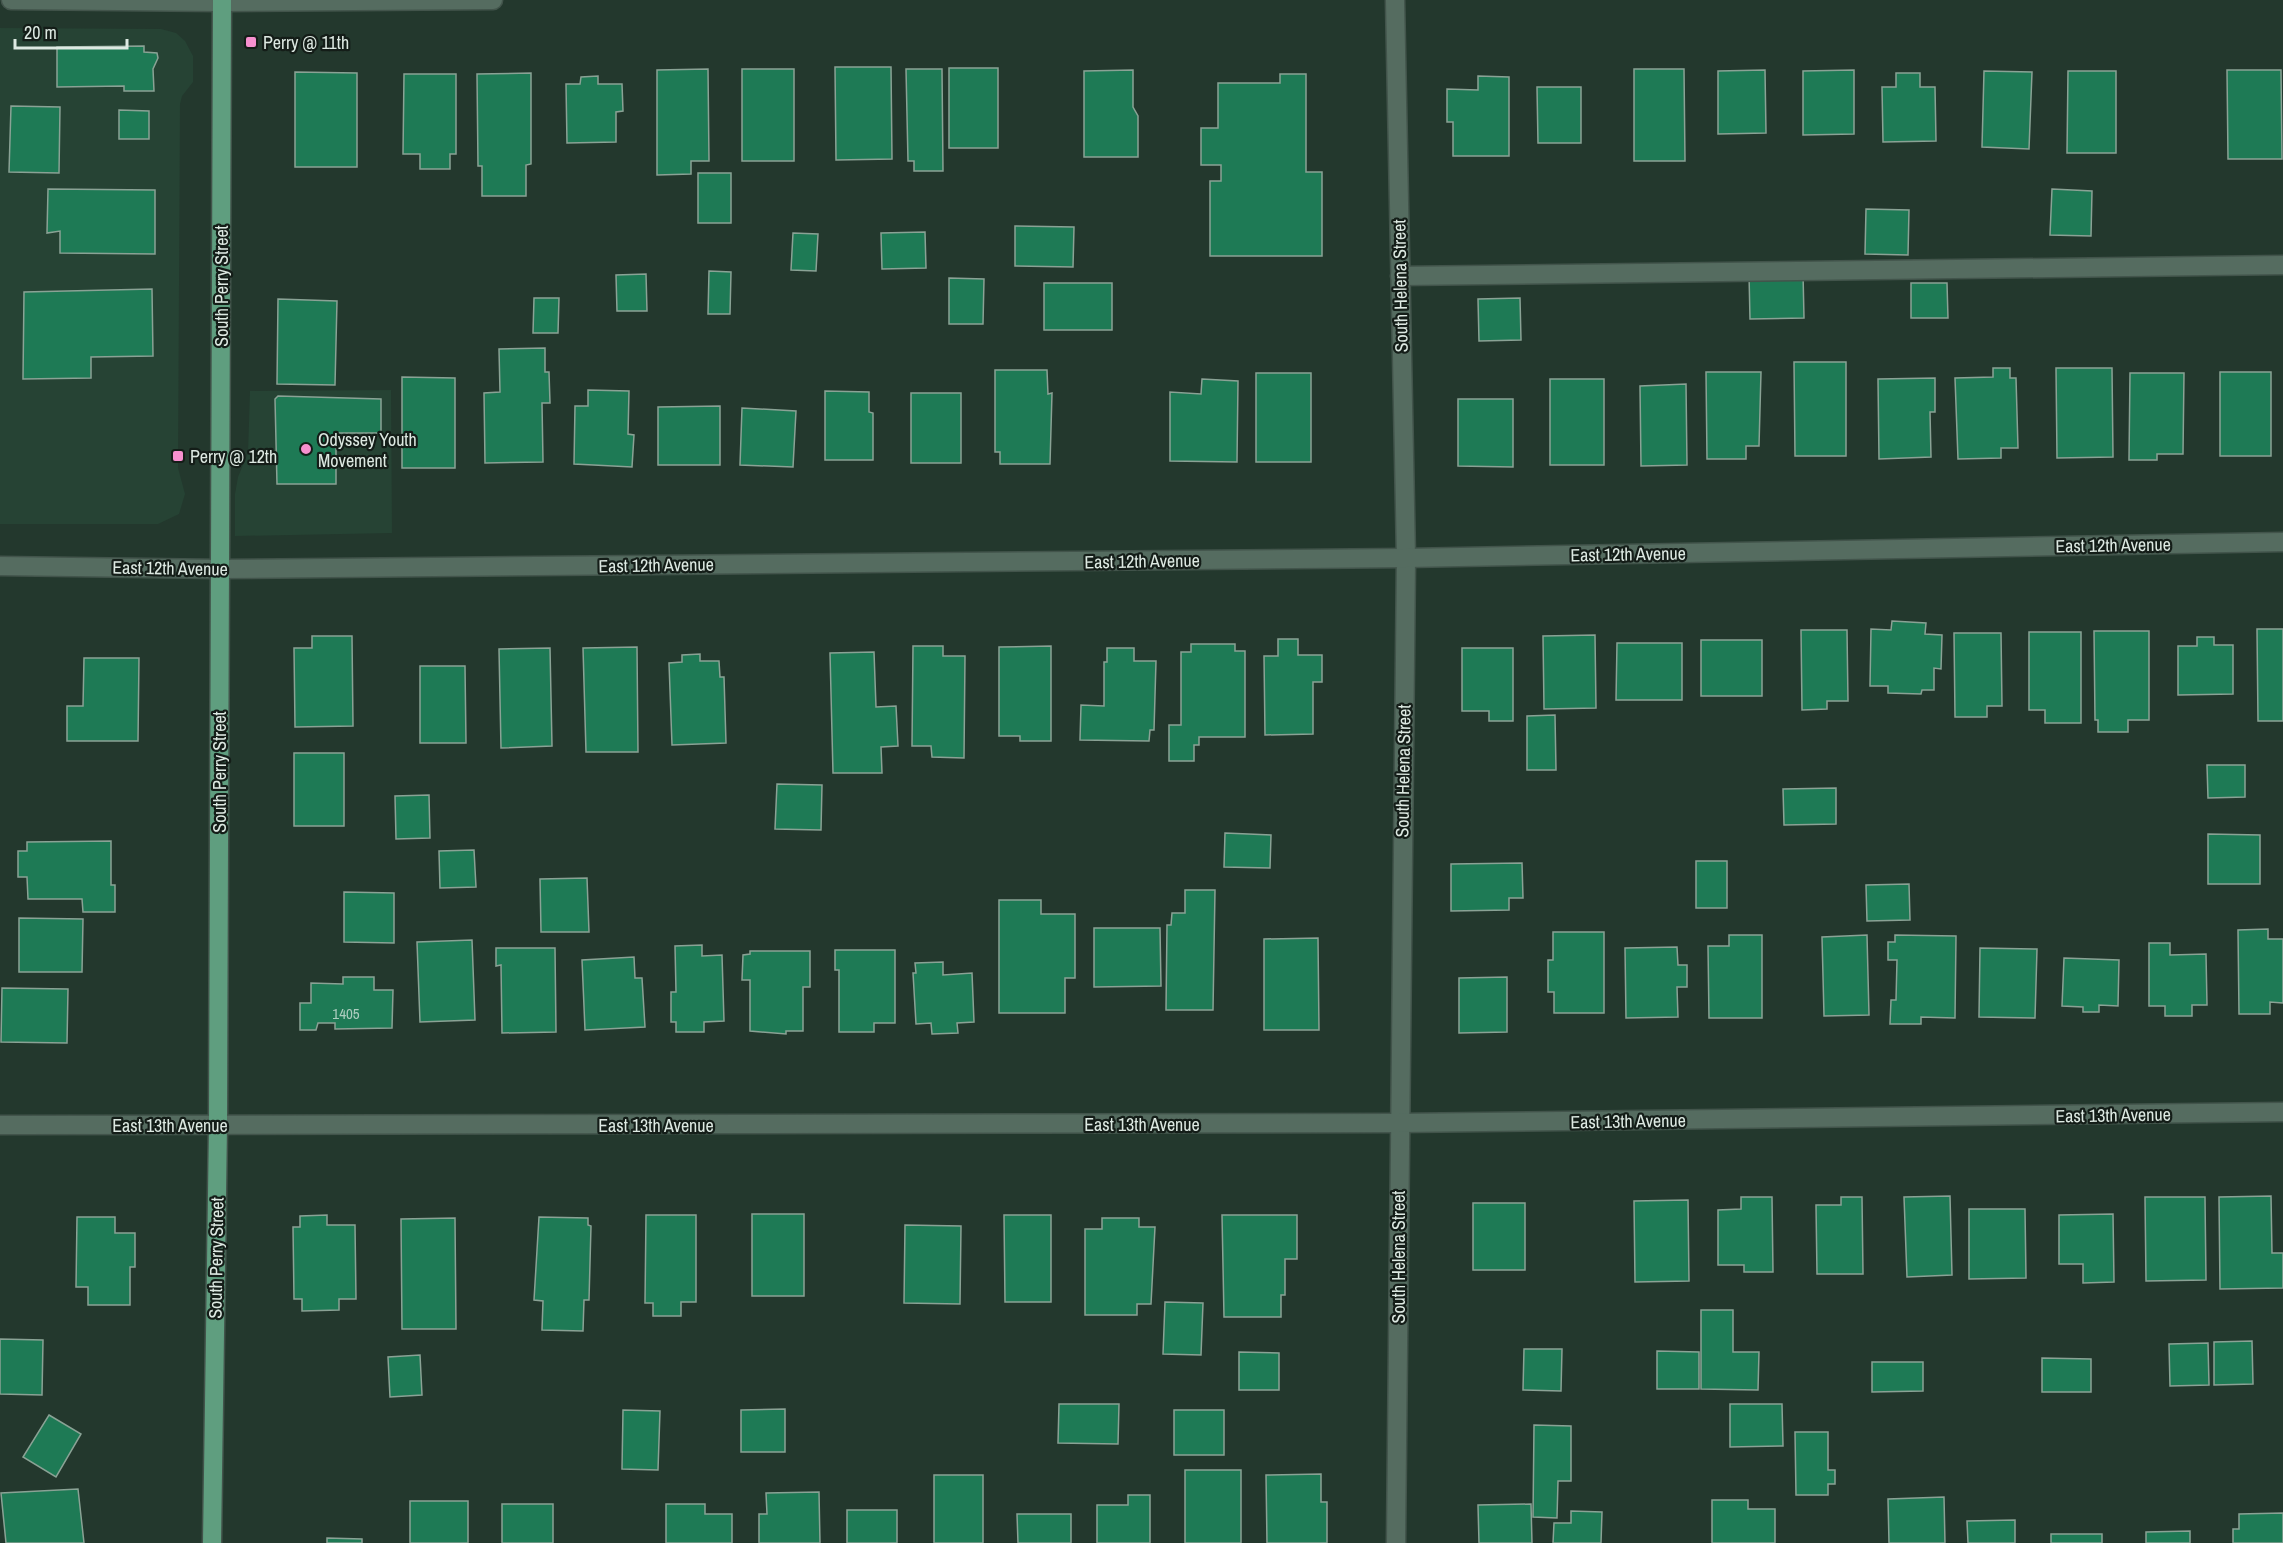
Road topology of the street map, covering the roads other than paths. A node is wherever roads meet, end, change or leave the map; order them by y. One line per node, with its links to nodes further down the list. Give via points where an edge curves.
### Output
1 (11, 0): 5 (street)
2 (460, 0): 3 (street); 5 (street)
3 (493, 0)
4 (1395, 0): 7 (street, South Helena Street)
5 (222, 1): 11 (main road, South Perry Street)
6 (2283, 265): 7 (street)
7 (1400, 276): 9 (street, South Helena Street)
8 (2283, 542): 9 (street, East 12th Avenue)
9 (1406, 558): 11 (street, East 12th Avenue); 13 (street, South Helena Street)
10 (0, 566): 11 (street, East 12th Avenue)
11 (220, 569): 15 (main road, South Perry Street)
12 (2283, 1112): 13 (street, East 13th Avenue)
13 (1399, 1124): 15 (street, East 13th Avenue); 17 (street, South Helena Street)
14 (0, 1125): 15 (street, East 13th Avenue)
15 (218, 1125): 16 (main road, South Perry Street)
16 (212, 1543)
17 (1396, 1543)

